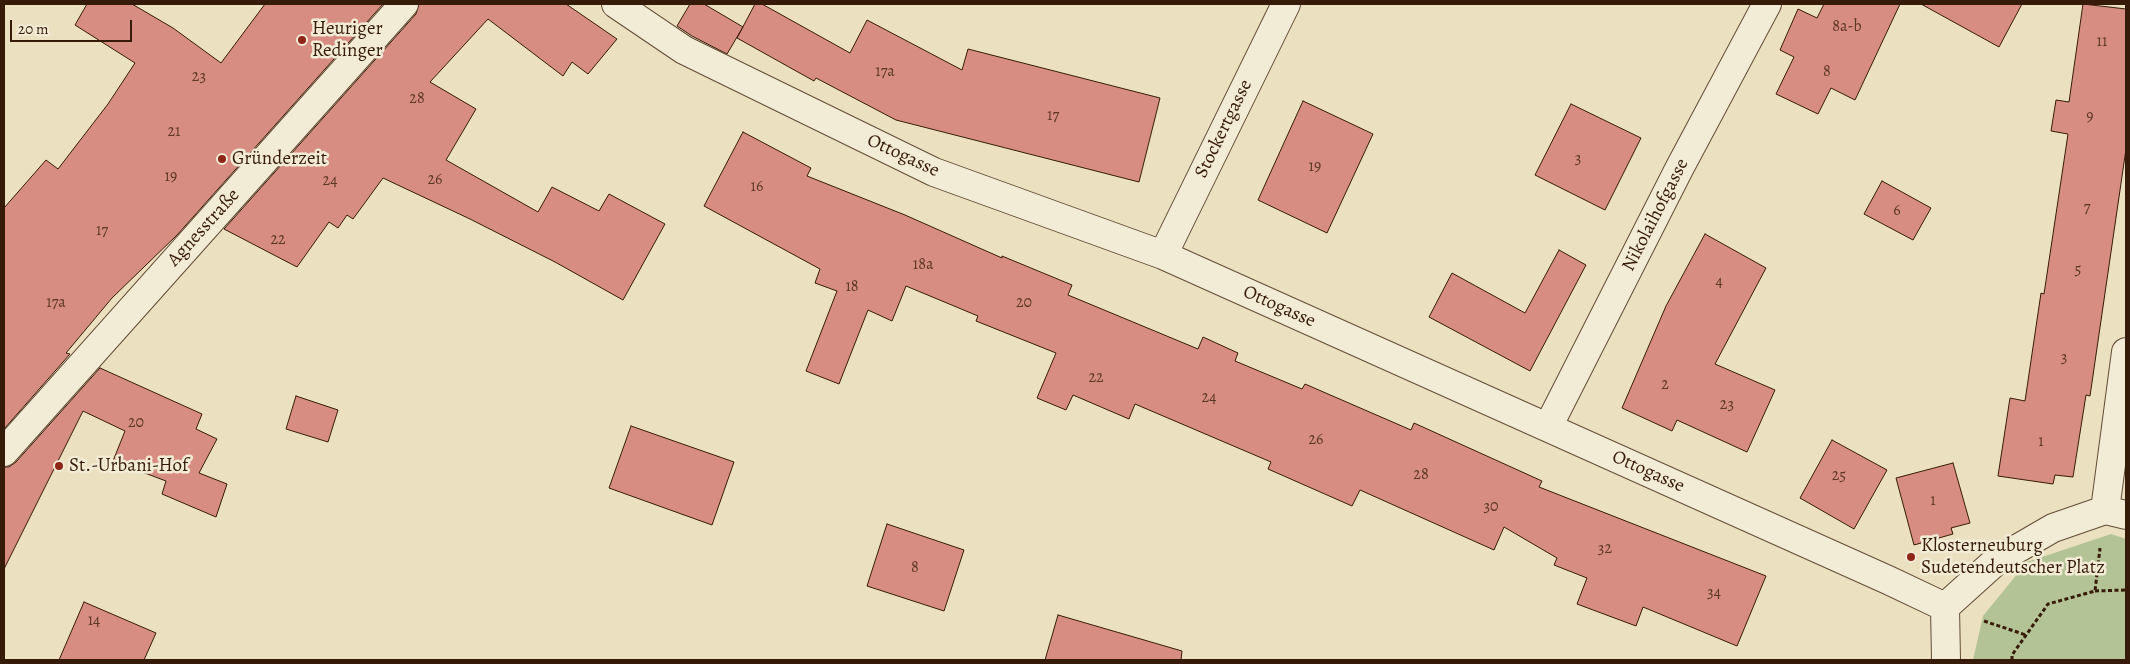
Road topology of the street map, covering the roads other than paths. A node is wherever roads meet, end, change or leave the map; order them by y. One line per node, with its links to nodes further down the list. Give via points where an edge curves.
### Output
1 (404, 4): 8 (street, Agnesstraße)
2 (616, 4): 5 (street, Ottogasse, via 684,50 934,172)
3 (1286, 4): 5 (street, Stockertgasse)
4 (1767, 4): 7 (street, Nikolaihofgasse)
5 (1163, 255): 7 (street, Ottogasse)
6 (2126, 352): 9 (street)
7 (1548, 428): 10 (street, Ottogasse)
8 (4, 452)
9 (2115, 512): 10 (street, via 2053,528 1996,561)
10 (1945, 607): 11 (street)
11 (1946, 660)

